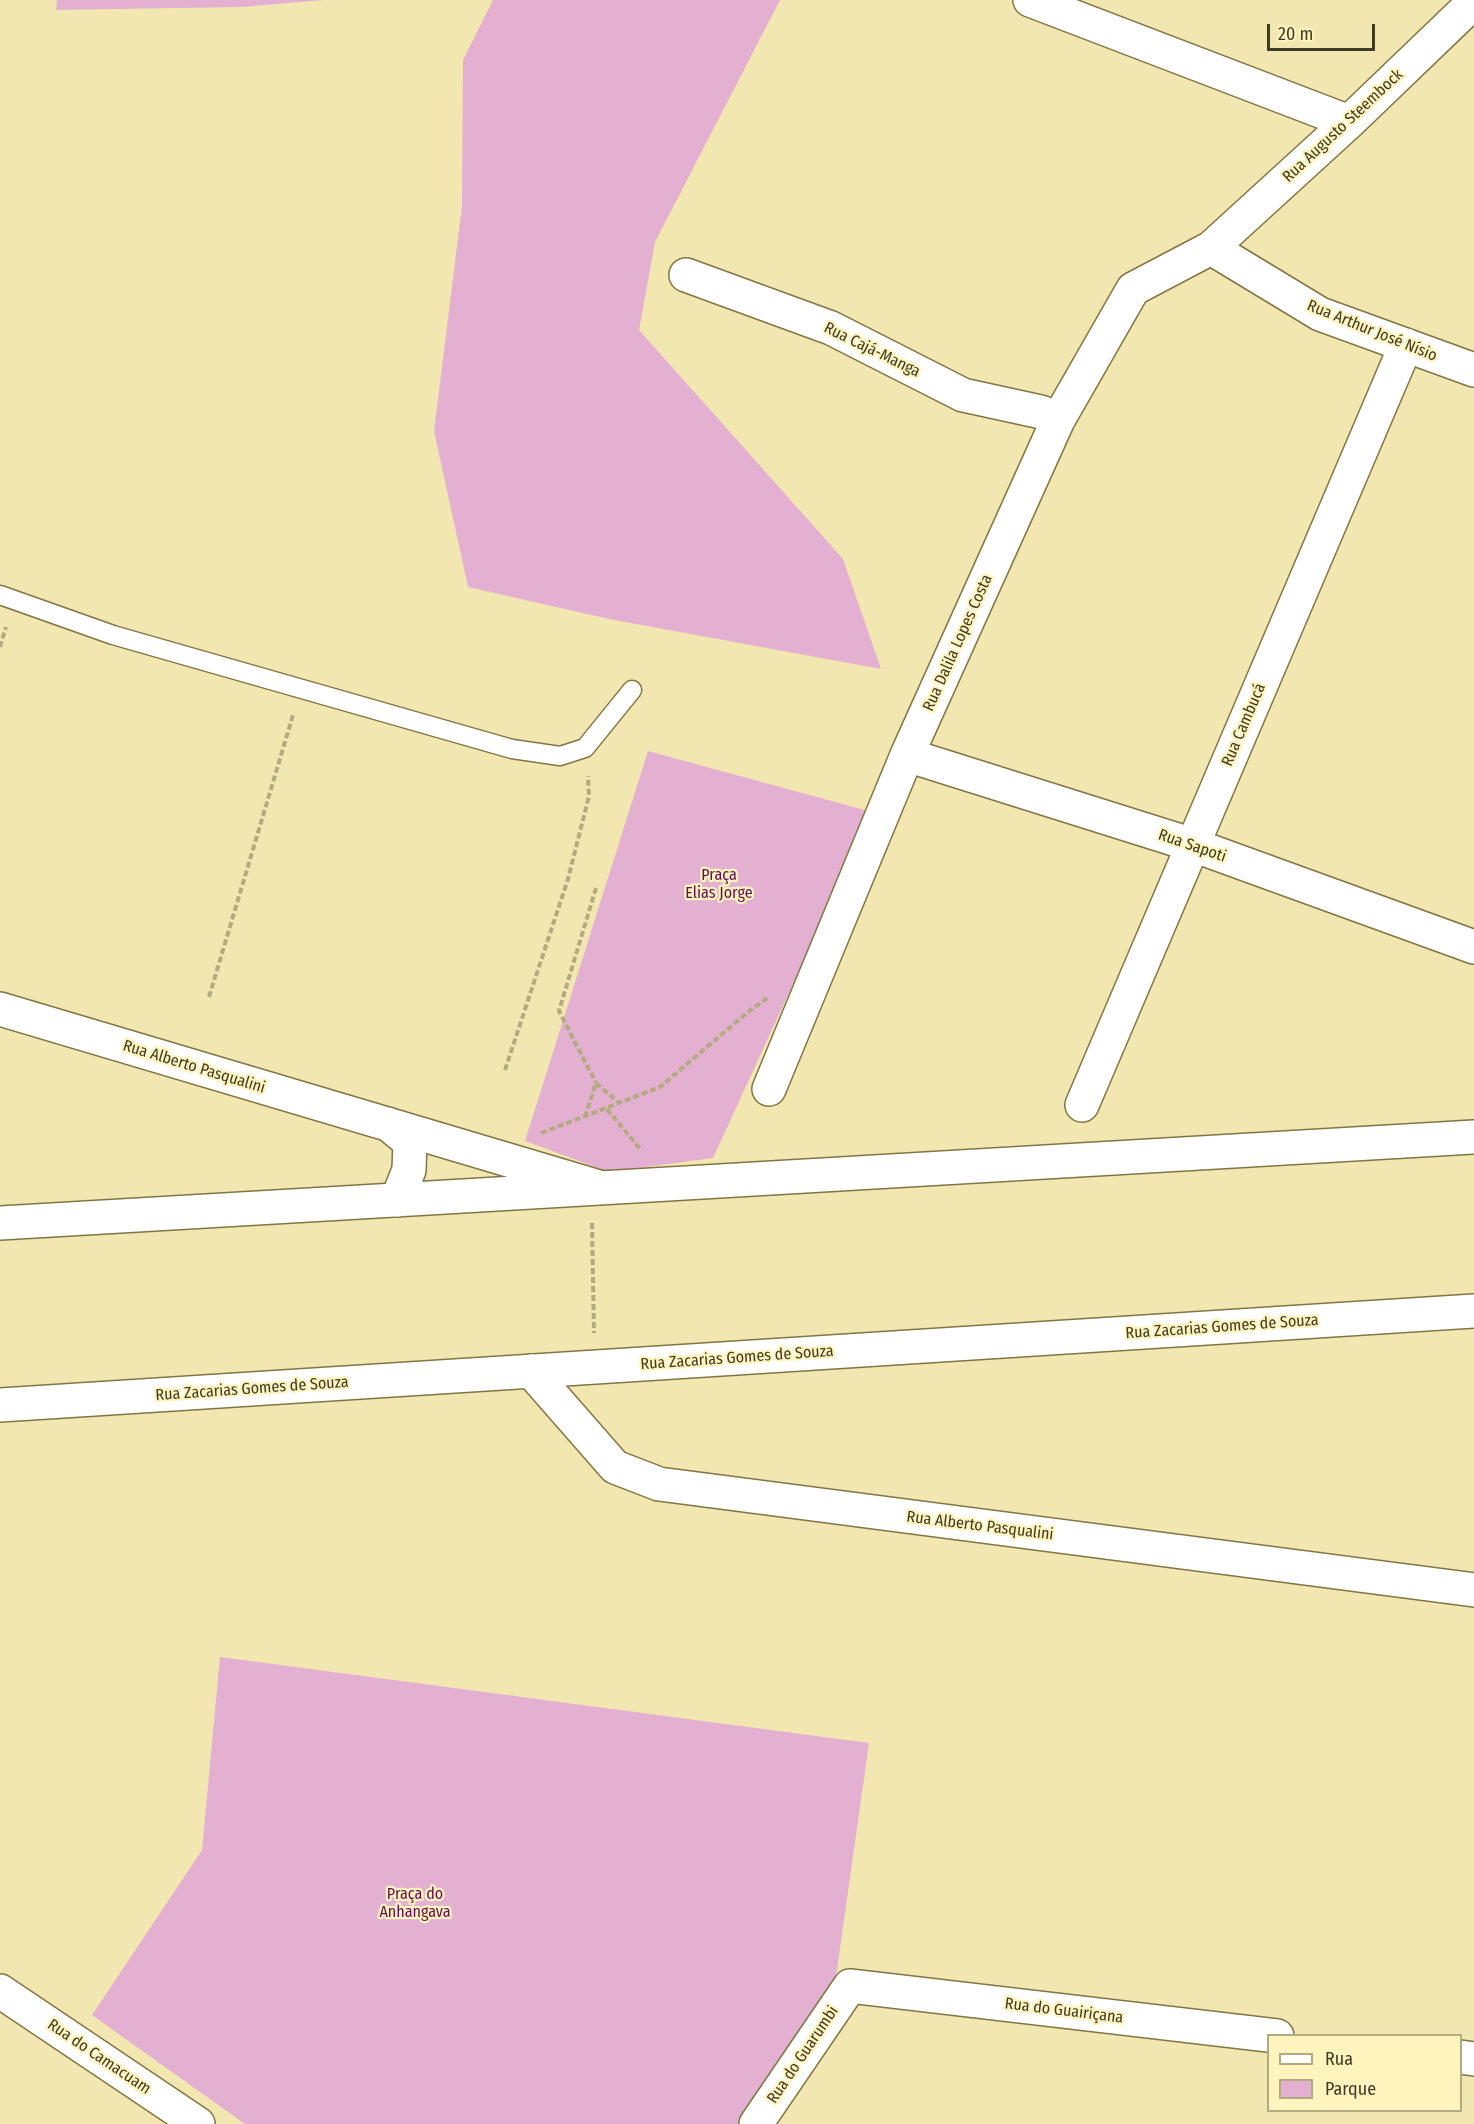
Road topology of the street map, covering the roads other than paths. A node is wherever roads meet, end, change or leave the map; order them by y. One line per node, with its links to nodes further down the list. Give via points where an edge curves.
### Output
1 (1030, 0): 3 (street)
2 (1474, 2): 3 (street, Rua Augusto Steembock)
3 (1349, 122): 4 (street, Rua Augusto Steembock)
4 (1211, 248): 6 (street, Rua Arthur José Nísio, via 1320,314); 8 (street, Rua Dalila Lopes Costa, via 1133,289)
5 (686, 275): 8 (street, Rua Cajá-Manga, via 831,328 963,395 1041,412)
6 (1406, 345): 7 (street, Rua Arthur José Nísio); 12 (street, Rua Cambucá)
7 (1474, 370)
8 (1058, 420): 11 (street, Rua Dalila Lopes Costa)
9 (0, 595): 10 (lane, via 113,635 512,749 560,756 585,748)
10 (632, 690)
11 (907, 755): 12 (street, Rua Sapoti); 15 (street, Rua Dalila Lopes Costa)
12 (1193, 845): 13 (street, Rua Sapoti); 16 (street, Rua Cambucá)
13 (1474, 947)
14 (0, 1009): 17 (street, Rua Alberto Pasqualini)
15 (769, 1089)
16 (1082, 1105)
17 (388, 1124): 19 (street, Rua Alberto Pasqualini); 20 (street, Rua Alberto Pasqualini, via 410,1142 410,1170)
18 (1474, 1137): 19 (street)
19 (599, 1189): 20 (street)
20 (397, 1200): 21 (street)
21 (4, 1226)
22 (1474, 1311): 23 (street, Rua Zacarias Gomes de Souza)
23 (531, 1371): 24 (street, Rua Zacarias Gomes de Souza); 25 (street, Rua Alberto Pasqualini, via 615,1467 659,1484)
24 (6, 1399)
25 (1474, 1590)
26 (850, 1986): 28 (street, Rua do Guairiçana); 30 (street, Rua do Guarumbi)
27 (0, 1990): 29 (street, Rua do Camacuam)
28 (1267, 2035)
29 (198, 2124)
30 (756, 2124)

